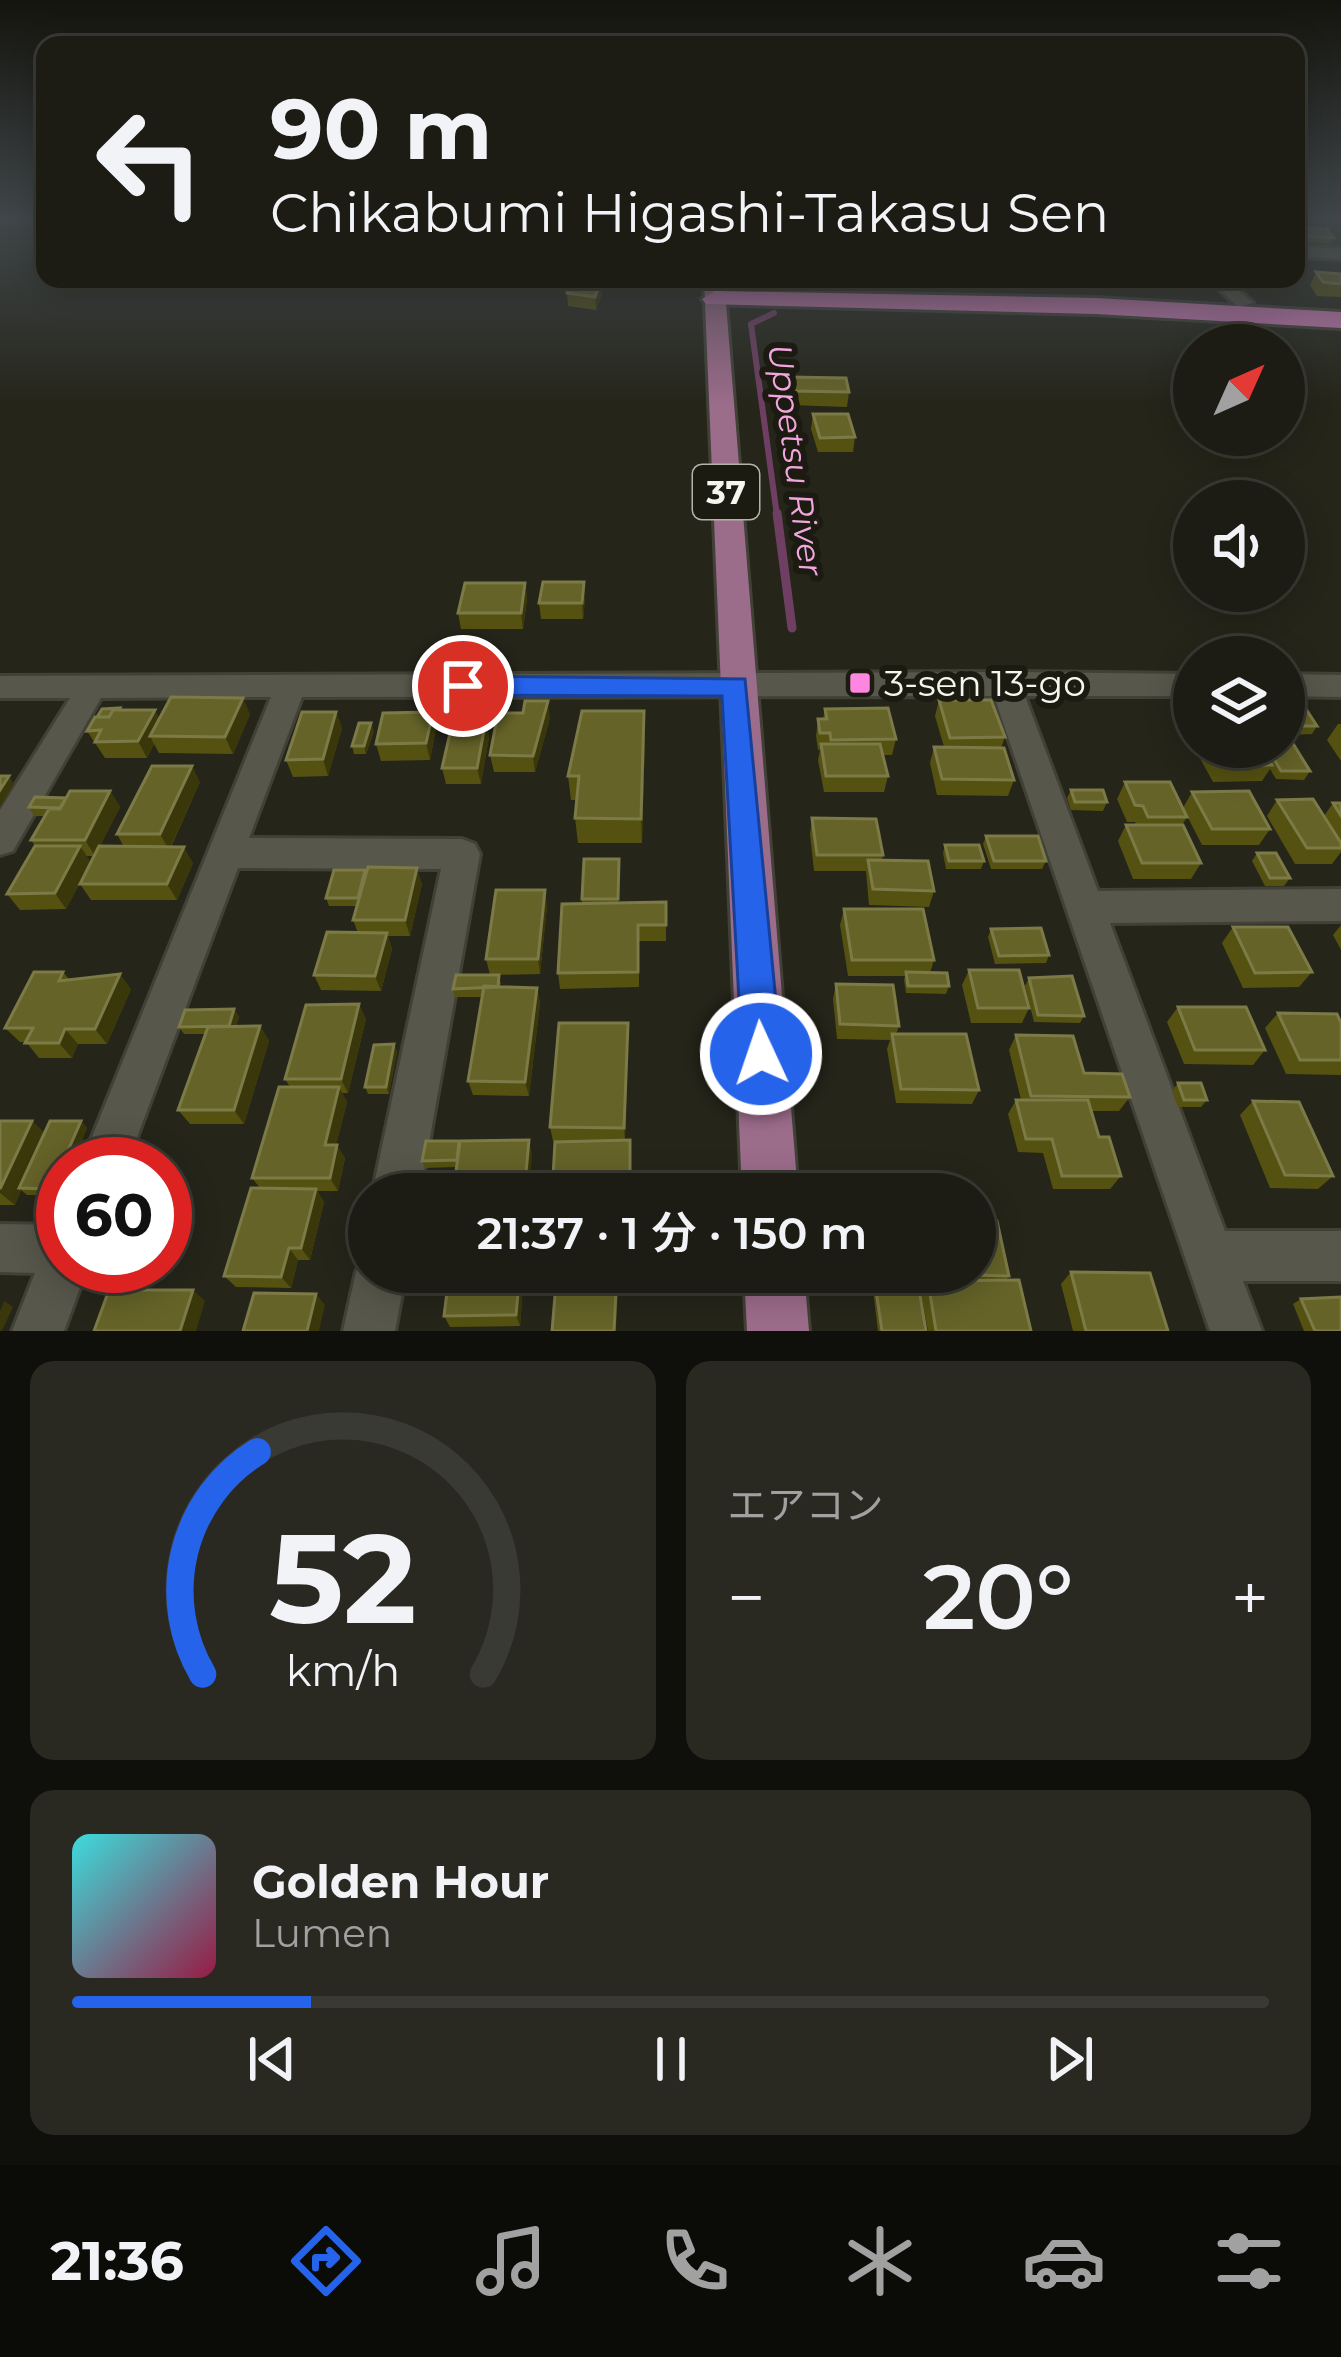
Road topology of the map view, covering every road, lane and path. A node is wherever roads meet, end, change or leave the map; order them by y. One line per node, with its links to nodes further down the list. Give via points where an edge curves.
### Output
1 (1227, 288): 3 (street)
2 (715, 289): 3 (highway); 5 (highway); 9 (main road, 37)
3 (1244, 303): 4 (highway)
4 (1341, 309)
5 (1341, 320)
6 (1006, 683): 7 (street); 9 (street); 17 (street)
7 (1173, 685)
8 (291, 686): 9 (street); 13 (street); 15 (street)
9 (735, 686): 20 (main road, 37)
10 (1305, 686): 11 (street)
11 (1341, 686)
12 (0, 687): 13 (street)
13 (92, 687): 14 (street)
14 (0, 841)
15 (226, 853): 18 (street); 19 (street, via 462,854)
16 (1341, 905): 17 (street)
17 (1087, 907): 23 (street)
18 (115, 1137)
19 (400, 1173)
20 (769, 1173)
21 (0, 1248): 22 (street)
22 (36, 1249)
23 (1210, 1256): 24 (street); 31 (street)
24 (1341, 1256)
25 (53, 1293): 28 (street)
26 (377, 1293): 29 (street)
27 (776, 1293): 30 (main road)
28 (38, 1331)
29 (369, 1331)
30 (778, 1331)
31 (1236, 1331)

